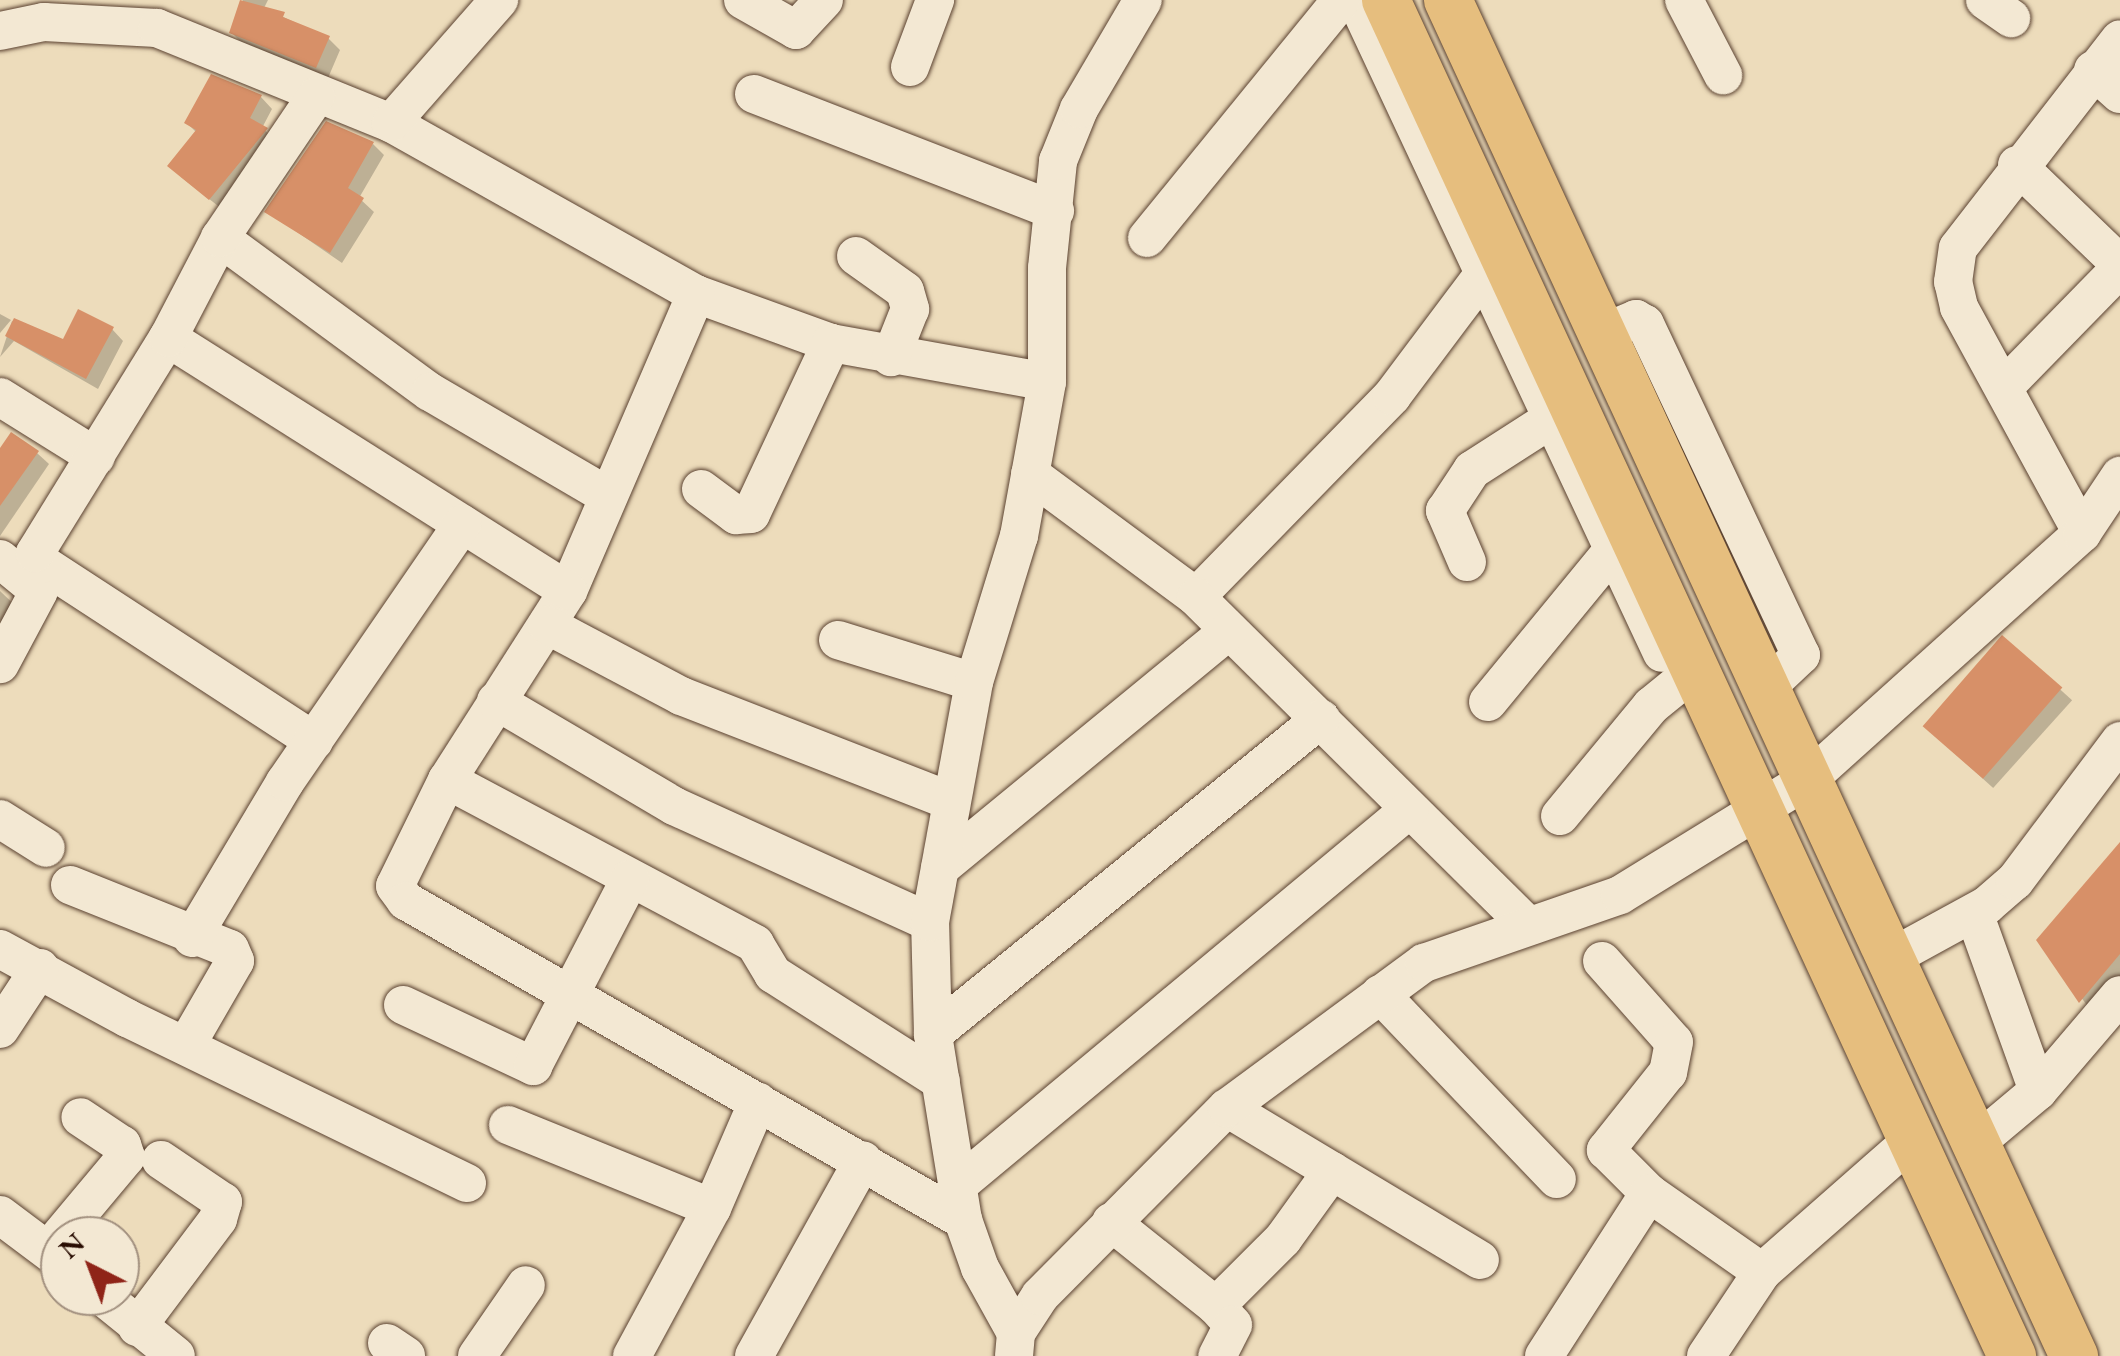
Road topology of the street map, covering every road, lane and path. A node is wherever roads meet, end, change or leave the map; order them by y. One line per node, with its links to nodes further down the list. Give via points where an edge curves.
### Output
1 (743, 0): 2 (street, via 796,30)
2 (824, 0)
3 (935, 0): 13 (street)
4 (1142, 0): 20 (street, via 1079,109 1058,161)
5 (1341, 0): 22 (street)
6 (1356, 0): 24 (street)
7 (1386, 0): 24 (main road)
8 (1684, 0): 14 (street)
9 (492, 2): 18 (street)
10 (1455, 3): 57 (main road, via 1603,333 1728,549 1766,687)
11 (0, 30): 17 (street, via 44,22 157,28)
12 (2120, 39): 15 (street)
13 (910, 67)
14 (1723, 75)
15 (2106, 82): 19 (street)
16 (754, 94): 20 (street)
17 (316, 96): 18 (street); 21 (street)
18 (391, 123): 26 (street)
19 (2016, 165): 25 (street); 31 (street, via 1958,248 1953,282 1959,307)
20 (1055, 212): 30 (street, via 1047,268)
21 (220, 238): 27 (street); 38 (street, via 430,392)
22 (1147, 238)
23 (856, 256): 29 (street, via 905,291 910,309)
24 (1491, 263): 33 (main road); 45 (street, via 1392,396)
25 (2120, 266): 31 (street)
26 (696, 294): 28 (street); 38 (street)
27 (168, 338): 34 (street); 39 (street)
28 (831, 343): 29 (street); 37 (street, via 751,514 736,515)
29 (891, 357): 30 (street)
30 (1047, 382): 35 (street)
31 (2005, 386): 40 (street)
32 (0, 397): 34 (street)
33 (1560, 412): 41 (main road); 43 (street, via 1472,470 1445,511)
34 (96, 457): 55 (street, via 35,554 42,564)
35 (1030, 474): 45 (street); 51 (street, via 1019,536)
36 (2120, 476): 40 (street)
37 (701, 489)
38 (608, 496): 44 (street)
39 (462, 524): 44 (street); 55 (street)
40 (2082, 532): 57 (street)
41 (1623, 545): 50 (main road); 53 (street)
42 (0, 558): 49 (street, via 39,591)
43 (1468, 562)
44 (568, 591): 46 (street)
45 (1196, 597): 47 (street)
46 (547, 625): 52 (street); 59 (street, via 680,696)
47 (1227, 632): 54 (street); 65 (street)
48 (838, 640): 51 (street)
49 (0, 664)
50 (1685, 676): 61 (street); 62 (main road)
51 (974, 682): 59 (street)
52 (496, 701): 58 (street); 69 (street, via 674,806)
53 (1488, 702)
54 (1321, 719): 60 (street); 81 (street)
55 (314, 741): 71 (street)
56 (2120, 742): 68 (street, via 2016,881)
57 (1810, 778): 62 (street); 73 (main road)
58 (447, 780): 66 (street); 78 (street, via 395,886 398,894)
59 (950, 801): 65 (street)
60 (1410, 809): 70 (street); 97 (street)
61 (1560, 816)
62 (1751, 816): 70 (street, via 1620,895); 90 (main road)
63 (0, 819): 64 (street)
64 (46, 848)
65 (940, 868): 69 (street)
66 (630, 879): 78 (street); 83 (street, via 756,944 773,974)
67 (70, 884): 71 (street)
68 (1974, 913): 73 (street); 84 (street)
69 (930, 922): 81 (street)
70 (1526, 924): 76 (street, via 1424,962)
71 (192, 938): 82 (street, via 230,949 235,961)
72 (0, 949): 75 (street)
73 (1894, 956): 89 (main road)
74 (1602, 961): 96 (street, via 1674,1042 1668,1072 1606,1150)
75 (40, 968): 80 (street); 82 (street)
76 (1380, 994): 86 (street); 94 (street)
77 (2120, 995): 84 (street)
78 (574, 996): 79 (street, via 532,1066); 85 (street)
79 (403, 1005)
80 (0, 1030)
81 (934, 1034): 83 (street)
82 (186, 1046): 95 (street)
83 (941, 1080): 97 (street)
84 (2038, 1091): 89 (street)
85 (758, 1101): 92 (street); 98 (street)
86 (1227, 1108): 93 (street); 101 (street)
87 (80, 1116): 100 (street, via 126,1156)
88 (508, 1125): 98 (street)
89 (1976, 1143): 118 (main road)
90 (1904, 1147): 104 (street); 117 (main road)
91 (161, 1160): 108 (street, via 222,1202 218,1219)
92 (863, 1160): 97 (street); 113 (street)
93 (1332, 1171): 103 (street); 106 (street, via 1283,1239)
94 (1556, 1180)
95 (468, 1183)
96 (1649, 1193): 104 (street); 115 (street)
97 (960, 1203): 109 (street)
98 (712, 1208): 112 (street)
99 (0, 1215): 102 (street)
100 (80, 1216)
101 (1111, 1222): 106 (street); 109 (street, via 1040,1296)
102 (40, 1237)
103 (1480, 1260)
104 (1762, 1272): 116 (street)
105 (526, 1285): 111 (street)
106 (1216, 1306): 114 (street, via 1233,1325)
107 (125, 1316): 108 (street)
108 (137, 1327): 110 (street)
109 (1015, 1344)
110 (176, 1356)
111 (478, 1356)
112 (632, 1356)
113 (754, 1356)
114 (1217, 1356)
115 (1544, 1356)
116 (1706, 1356)
117 (2012, 1356)
118 (2074, 1356)

